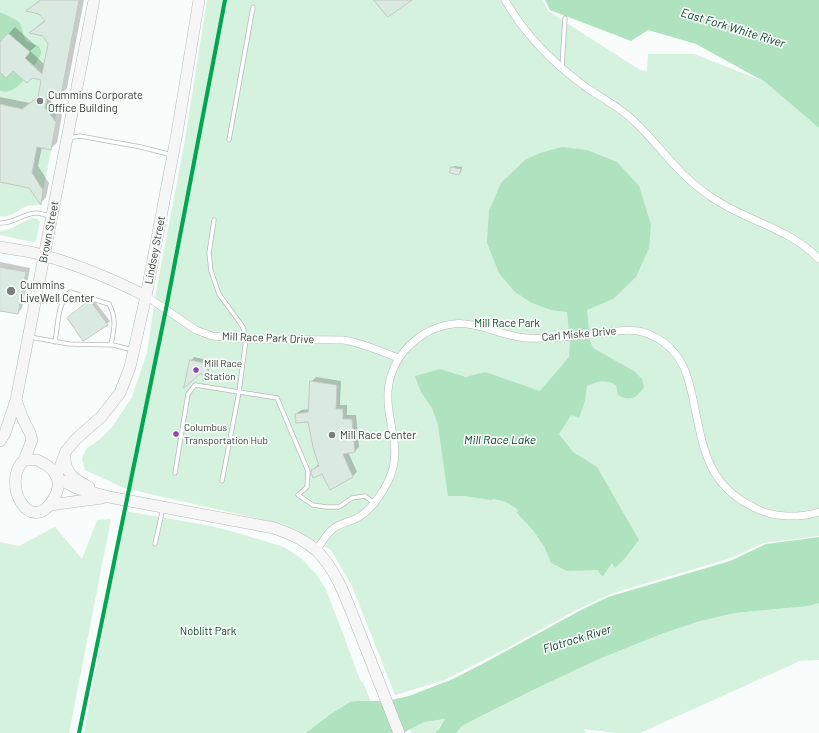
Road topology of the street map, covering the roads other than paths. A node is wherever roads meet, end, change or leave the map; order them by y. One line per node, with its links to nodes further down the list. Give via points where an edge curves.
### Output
1 (94, 0): 7 (main road, Brown Street)
2 (199, 0): 9 (main road, Lindsey Street)
3 (505, 0): 6 (street, via 524,30)
4 (253, 7): 8 (lane)
5 (565, 18): 6 (lane)
6 (562, 67): 15 (street, via 633,120 700,190 721,203 788,234)
7 (68, 138): 9 (lane, via 80,136 141,147); 10 (main road, Brown Street)
8 (229, 140)
9 (173, 156): 16 (main road, Lindsey Street)
10 (52, 217): 12 (lane, via 36,213 12,222); 14 (main road, Brown Street)
11 (214, 220): 18 (lane, via 209,253 211,270 219,294 243,327)
12 (0, 223)
13 (0, 247): 14 (main road)
14 (44, 255): 16 (main road, via 116,281); 17 (main road, Brown Street)
15 (819, 258)
16 (146, 296): 18 (street, Mill Race Park Drive, via 196,330 212,336); 21 (main road, Lindsey Street)
17 (29, 336): 19 (lane); 24 (main road, Brown Street)
18 (246, 339): 22 (street, Mill Race Park Drive, via 343,340); 23 (lane)
19 (55, 342): 20 (lane); 20 (lane, via 60,309 64,297 70,292 109,304 114,312 115,322)
20 (111, 345): 21 (lane)
21 (134, 350): 26 (main road, Lindsey Street, via 120,393 101,417)
22 (398, 358): 32 (street, Carl Miske Drive, via 391,377 388,398 395,446 393,468 386,486); 35 (street, Carl Miske Drive, via 420,336 436,328 455,324 474,325 527,338 563,337 621,330 638,331 659,339 680,361 689,380 704,450 712,470 727,490 742,502 762,512 784,516 808,516)
23 (239, 392): 28 (lane, via 194,385 188,394); 30 (lane); 32 (lane, via 277,398 308,471 307,487 298,495 313,505 326,507 339,507 352,498 365,496)
24 (16, 400): 25 (main road, Brown Street); 27 (main road, via 32,440)
25 (0, 441)
26 (66, 451): 29 (main road, Lindsey Street); 31 (main road, via 66,467 69,474)
27 (24, 460): 29 (main road, via 38,460); 33 (main road, via 7,472 5,480 9,500 17,508 28,512 40,511)
28 (175, 473)
29 (58, 477): 31 (main road, via 76,488); 33 (main road, via 55,497)
30 (222, 481)
31 (109, 497): 33 (main road); 34 (main road)
32 (374, 503): 37 (street, Carl Miske Drive, via 360,517 333,528)
33 (50, 505)
34 (163, 507): 36 (lane); 37 (main road, via 274,528 297,537)
35 (819, 512)
36 (155, 544)
37 (316, 551): 38 (main road, via 330,568 342,592)
38 (399, 733)

